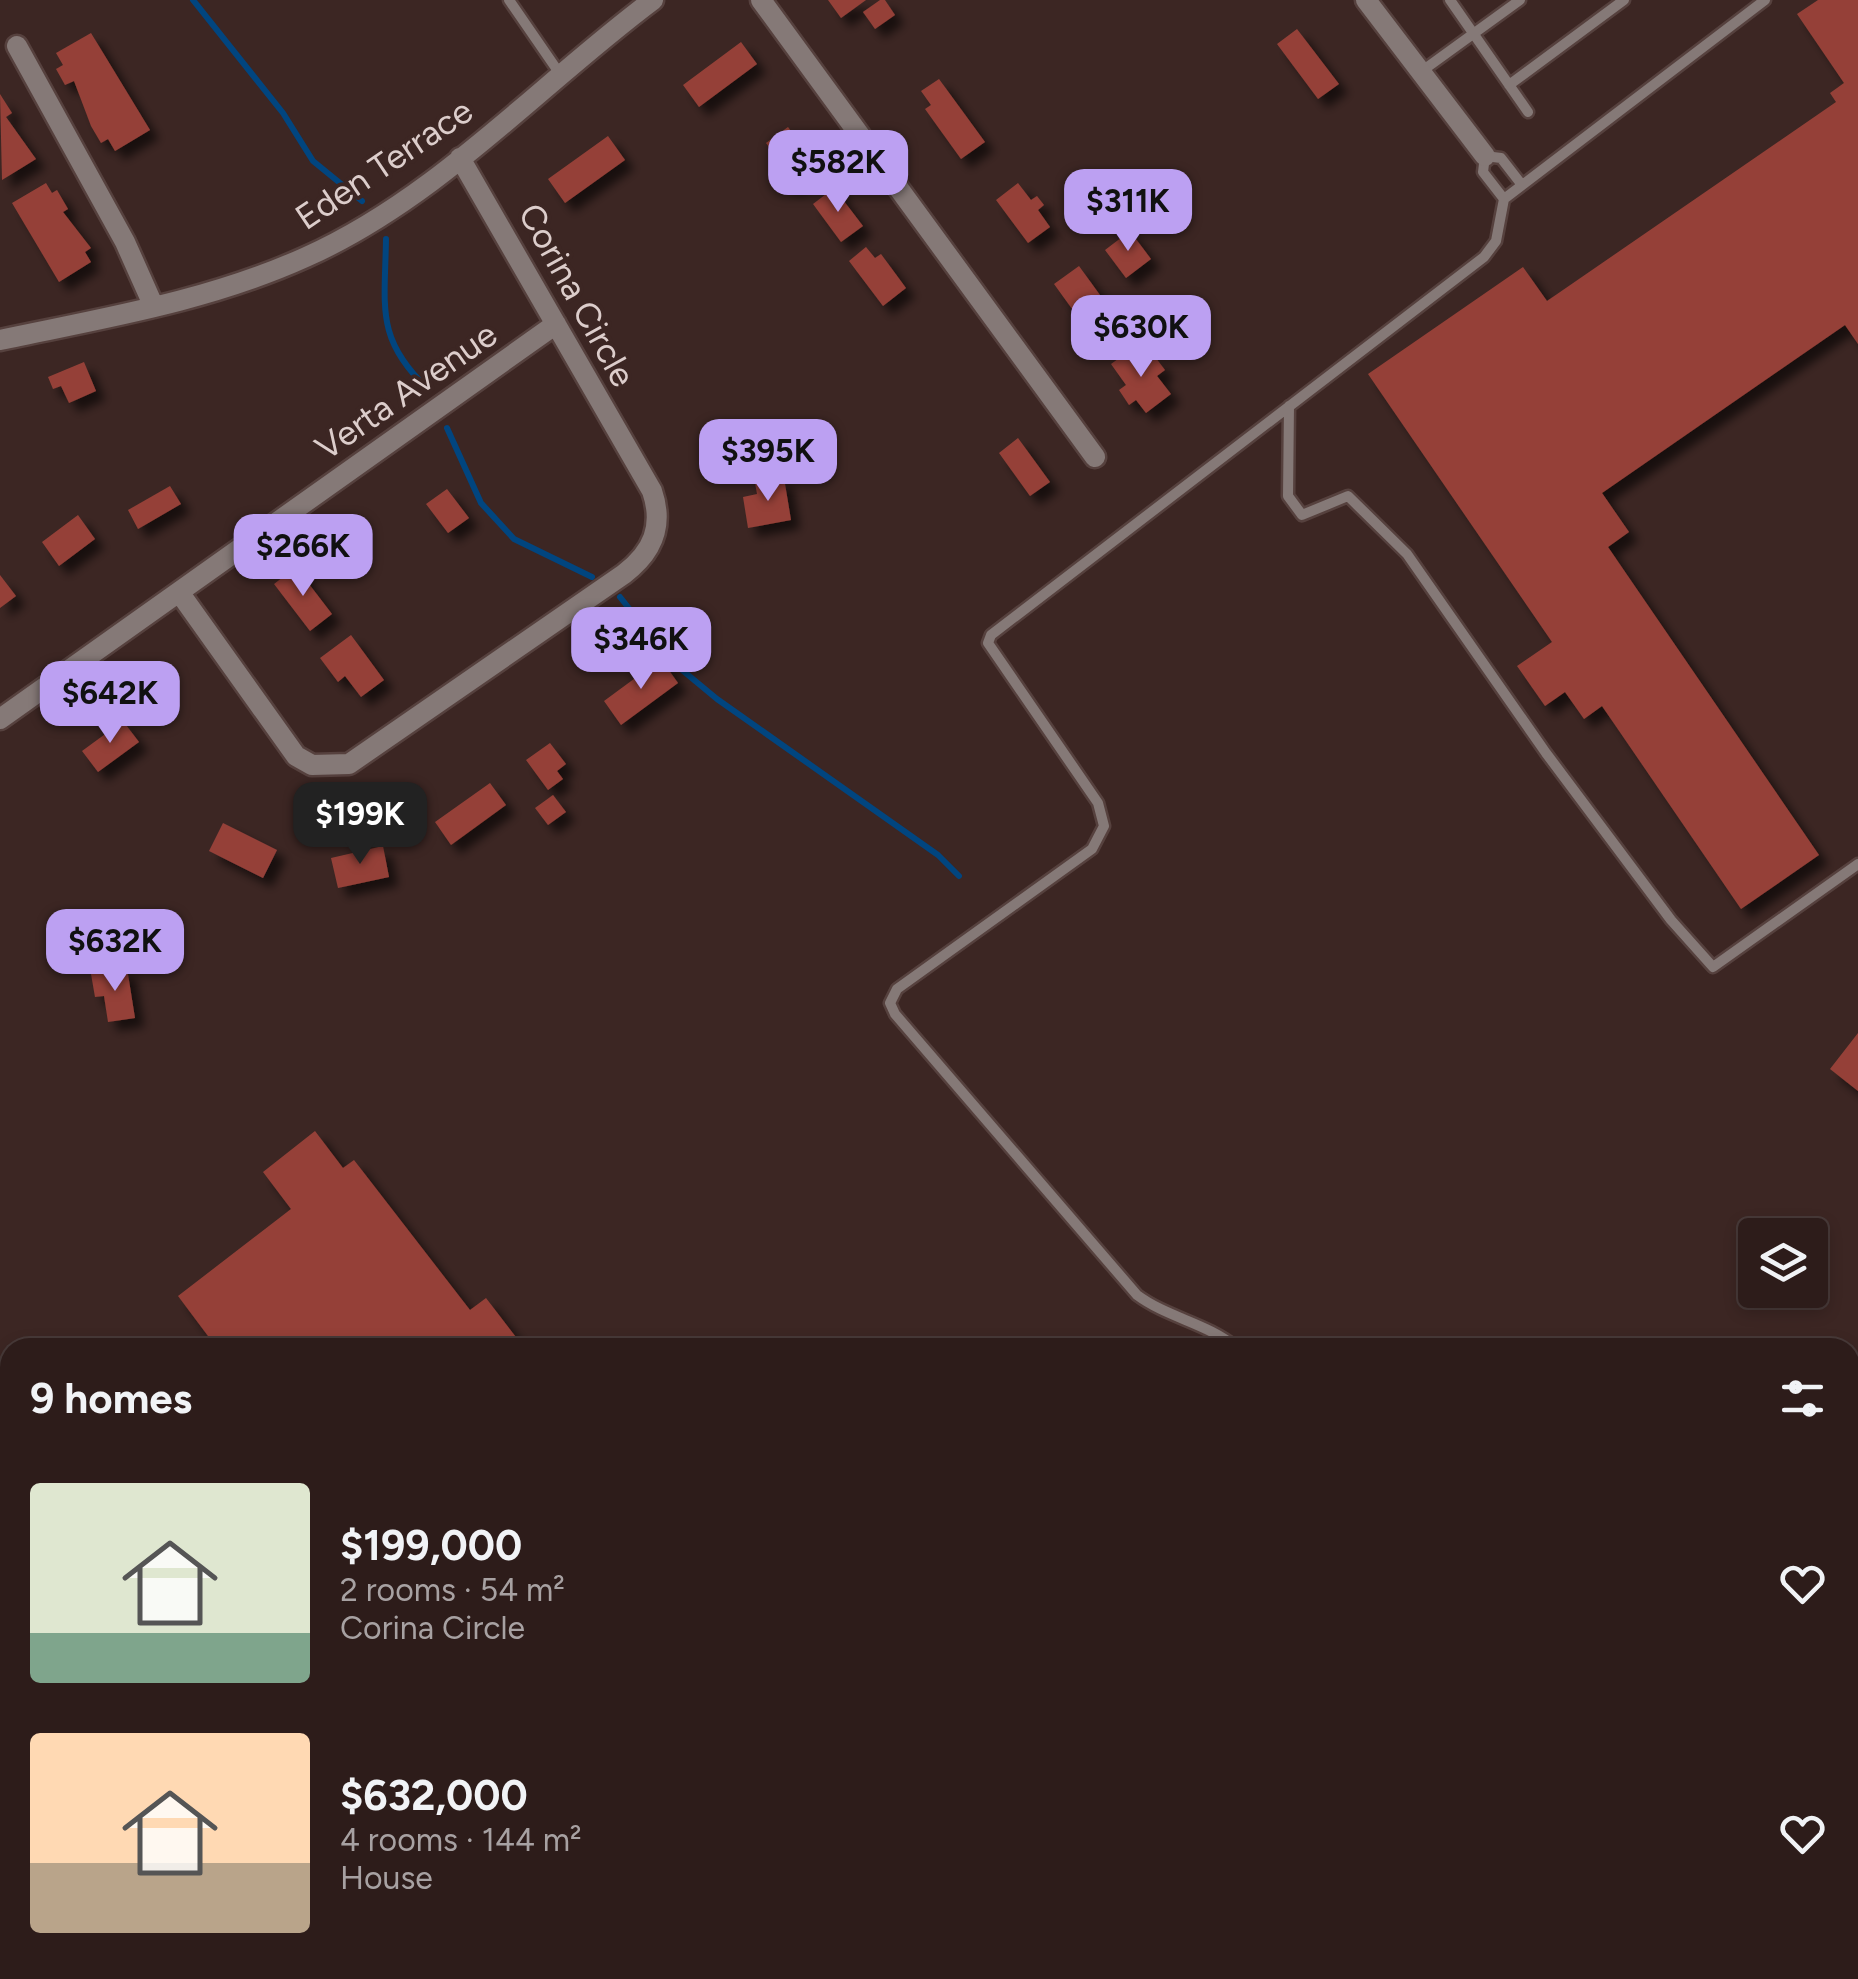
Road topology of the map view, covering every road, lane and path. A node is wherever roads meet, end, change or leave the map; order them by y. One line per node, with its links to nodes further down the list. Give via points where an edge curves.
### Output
1 (510, 0): 12 (lane)
2 (652, 0): 12 (street, Eden Terrace)
3 (761, 0): 23 (street)
4 (1366, 0): 11 (street)
5 (1450, 0): 9 (lane)
6 (1520, 0): 9 (lane)
7 (1624, 0): 13 (lane)
8 (1765, 0): 17 (lane)
9 (1474, 33): 11 (lane); 13 (lane)
10 (17, 46): 19 (street)
11 (1421, 72): 15 (street)
12 (560, 74): 16 (street, Eden Terrace)
13 (1509, 84): 14 (lane)
14 (1528, 112)
15 (1485, 156): 17 (lane, via 1500,158); 18 (lane, via 1483,172)
16 (460, 158): 19 (street, Eden Terrace, via 310,255 234,287); 20 (street, Corina Circle)
17 (1522, 186): 18 (lane)
18 (1504, 199): 22 (lane, via 1496,240 1484,257)
19 (154, 307): 21 (street, Eden Terrace)
20 (556, 324): 24 (street, Verta Avenue); 24 (street, Corina Circle, via 658,508 652,544 624,574 394,737 330,768 296,756)
21 (0, 340)
22 (1289, 406): 26 (lane, via 1288,496 1302,515 1348,496 1407,554 1569,784 1713,967); 27 (lane, via 990,636 988,643 1098,803 1104,826 1092,849 897,989 890,1003 1137,1295)
23 (1095, 457)
24 (179, 592): 25 (street, Verta Avenue)
25 (0, 719)
26 (1858, 864)
27 (1225, 1338)

